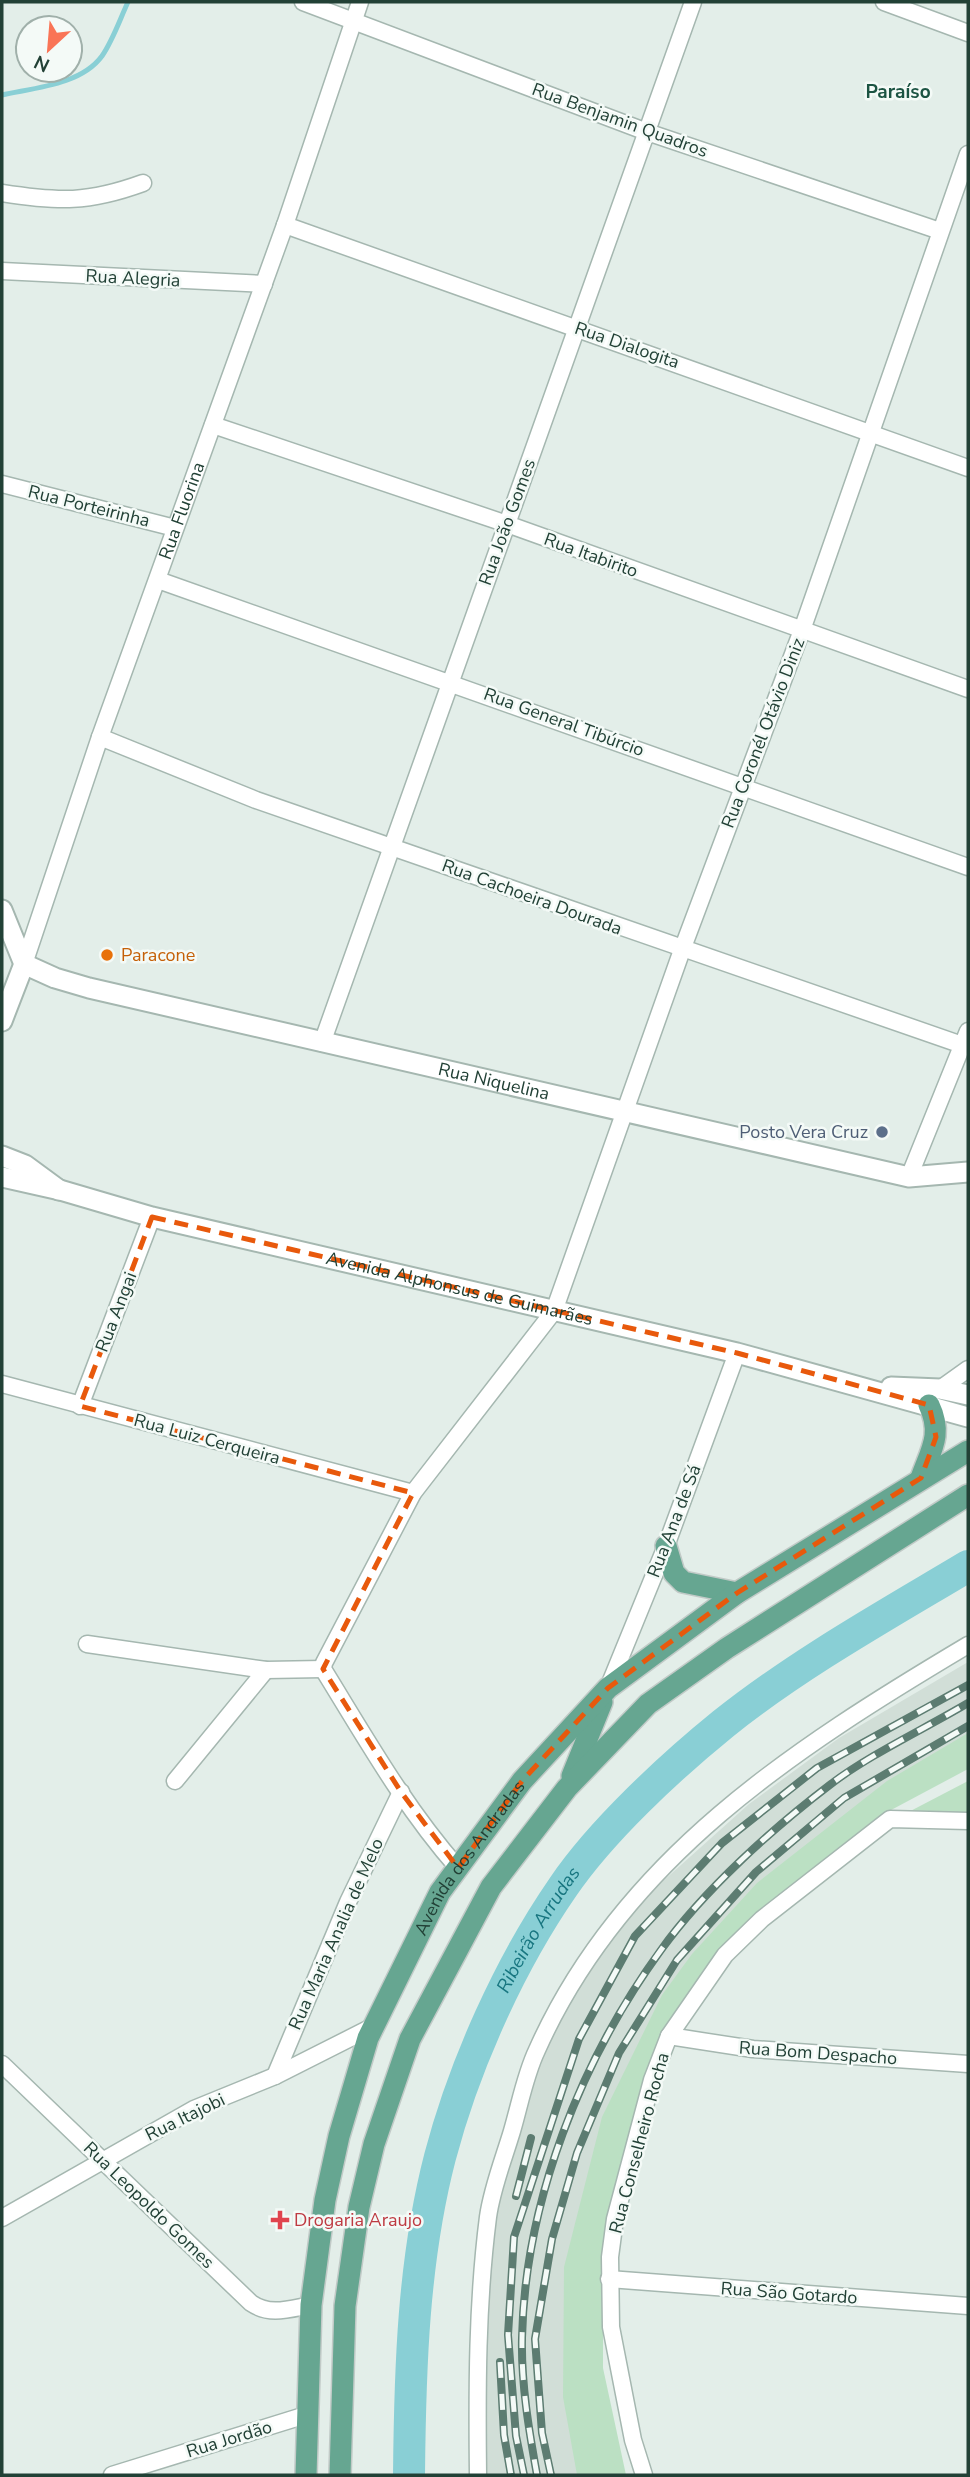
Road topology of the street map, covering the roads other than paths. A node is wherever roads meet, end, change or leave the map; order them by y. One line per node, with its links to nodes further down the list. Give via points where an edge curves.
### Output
1 (303, 2): 5 (street, Rua Benjamin Quadros)
2 (360, 2): 5 (street, Rua Fluorina)
3 (693, 2): 7 (street, Rua João Gomes)
4 (884, 2): 6 (street)
5 (353, 20): 7 (street, Rua Benjamin Quadros); 11 (street, Rua Fluorina)
6 (968, 33)
7 (647, 132): 12 (street, Rua Benjamin Quadros); 15 (street, Rua João Gomes)
8 (968, 154): 12 (street, Rua Coronél Otávio Diniz)
9 (143, 183): 10 (street, via 103,197 55,200)
10 (2, 193)
11 (285, 225): 14 (street, Rua Fluorina); 15 (street, Rua Dialogita)
12 (940, 231): 17 (street, Rua Coronél Otávio Diniz)
13 (2, 271): 14 (street, Rua Alegria)
14 (264, 285): 16 (street, Rua Fluorina)
15 (577, 327): 17 (street, Rua Dialogita); 20 (street, Rua João Gomes)
16 (213, 425): 20 (street, Rua Itabirito); 21 (street, Rua Fluorina)
17 (870, 431): 18 (street, Rua Dialogita); 23 (street, Rua Coronél Otávio Diniz)
18 (968, 468)
19 (2, 484): 21 (street, Rua Porteirinha)
20 (507, 524): 23 (street, Rua Itabirito); 24 (street, Rua João Gomes)
21 (175, 528): 22 (street, Rua Fluorina)
22 (158, 580): 24 (street, Rua General Tibúrcio); 26 (street, Rua Fluorina)
23 (802, 630): 25 (street, Rua Itabirito); 27 (street, Rua Coronél Otávio Diniz)
24 (449, 681): 27 (street, Rua General Tibúrcio); 28 (street, Rua João Gomes)
25 (968, 689)
26 (100, 737): 28 (street, Rua Cachoeira Dourada, via 256,800); 32 (street, Rua Fluorina)
27 (743, 787): 29 (street, Rua General Tibúrcio); 31 (street, Rua Coronél Otávio Diniz)
28 (390, 846): 31 (street, Rua Cachoeira Dourada); 35 (street, Rua João Gomes)
29 (968, 867)
30 (2, 910): 32 (street)
31 (682, 950): 34 (street, Rua Cachoeira Dourada); 36 (street, Rua Coronél Otávio Diniz)
32 (23, 964): 33 (street, Rua Fluorina); 35 (street, Rua Niquelina, via 89,988)
33 (3, 1015)
34 (966, 1041): 40 (street)
35 (323, 1043): 36 (street, Rua Niquelina)
36 (626, 1111): 40 (street, Rua Niquelina); 43 (street, Rua Coronél Otávio Diniz)
37 (2, 1156): 41 (street, Avenida Alphonsus de Guimarães, via 25,1165)
38 (968, 1172): 40 (street, Rua Niquelina)
39 (2, 1177): 41 (street, Avenida Alphonsus de Guimarães)
40 (909, 1177)
41 (60, 1190): 42 (street, Avenida Alphonsus de Guimarães)
42 (152, 1217): 43 (street, Avenida Alphonsus de Guimarães); 49 (street, Rua Angai)
43 (554, 1311): 44 (street, Avenida Alphonsus de Guimarães); 53 (street, Rua Coronél Otávio Diniz)
44 (737, 1353): 48 (street, Avenida Alphonsus de Guimarães, via 859,1385); 55 (street, Rua Ana de Sá)
45 (968, 1369): 48 (street)
46 (2, 1384): 49 (street, Rua Luiz Cerqueira)
47 (968, 1395): 48 (street, Avenida Alphonsus de Guimarães)
48 (934, 1397): 50 (street, Avenida Alphonsus de Guimarães); 52 (main road, via 936,1437)
49 (80, 1406): 53 (street, Rua Luiz Cerqueira)
50 (968, 1417)
51 (968, 1451): 52 (main road, Avenida dos Andradas)
52 (921, 1478): 56 (main road, Avenida dos Andradas)
53 (413, 1493): 59 (street, Rua Coronél Otávio Diniz)
54 (968, 1495): 63 (main road, Avenida dos Andradas, via 727,1648 648,1704)
55 (666, 1546): 56 (main road, via 674,1573 683,1582); 61 (street, Rua Ana de Sá)
56 (737, 1593): 61 (main road, Avenida dos Andradas)
57 (87, 1644): 60 (street)
58 (968, 1645): 82 (street, via 819,1738 699,1830 626,1904 575,1975 536,2052 488,2214 476,2359)
59 (323, 1669): 60 (street); 64 (street)
60 (266, 1670): 62 (street)
61 (608, 1688): 63 (main road); 66 (main road, Avenida dos Andradas, via 522,1781)
62 (174, 1781)
63 (567, 1788): 78 (main road, Avenida dos Andradas, via 491,1887 410,2039 387,2099 359,2207 345,2306)
64 (401, 1792): 66 (street); 71 (street, Rua Maria Analia de Melo, via 348,1902)
65 (968, 1821): 68 (street, Rua Conselheiro Rocha, via 890,1819 762,1919 725,1955)
66 (458, 1868): 67 (main road, Avenida dos Andradas, via 440,1892)
67 (374, 2026): 71 (street, Rua Itajobi); 75 (main road, Avenida dos Andradas, via 339,2136)
68 (669, 2036): 70 (street, Rua Bom Despacho, via 753,2049); 74 (street, Rua Conselheiro Rocha, via 652,2080 615,2219)
69 (2, 2064): 72 (street, Rua Leopoldo Gomes)
70 (968, 2064)
71 (275, 2077): 72 (street, Rua Itajobi, via 194,2109)
72 (103, 2160): 73 (street, Rua Itajobi); 75 (street, Rua Leopoldo Gomes, via 260,2310)
73 (2, 2218)
74 (609, 2279): 76 (street, Rua São Gotardo); 83 (street, Rua Conselheiro Rocha, via 616,2352)
75 (311, 2305): 77 (main road, Avenida dos Andradas)
76 (968, 2306)
77 (306, 2415): 78 (main road, via 322,2409); 79 (street, Rua Jordão); 80 (main road, Avenida dos Andradas)
78 (341, 2418): 81 (main road, Avenida dos Andradas)
79 (113, 2475)
80 (306, 2475)
81 (340, 2475)
82 (478, 2475)
83 (644, 2475)

